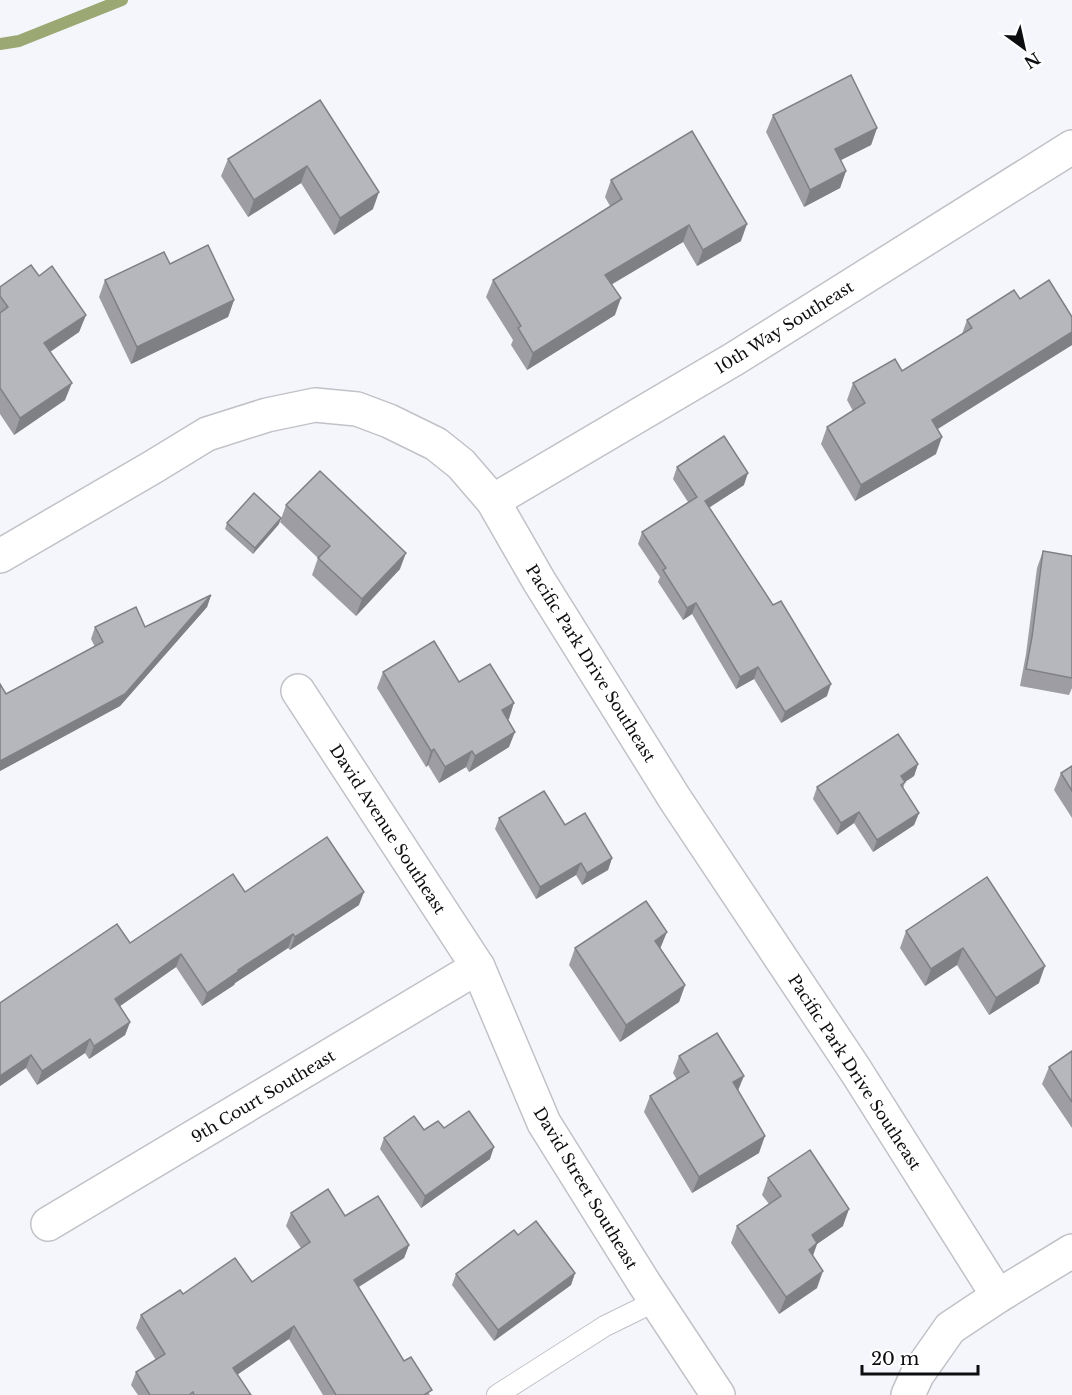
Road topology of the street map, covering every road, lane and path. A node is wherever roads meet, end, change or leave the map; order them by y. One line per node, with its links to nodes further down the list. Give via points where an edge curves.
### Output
1 (1072, 147): 2 (street, 10th Way Southeast, via 734,358)
2 (493, 501): 3 (street, Pacific Park Drive Southeast, via 461,464 436,444 357,409 315,405 207,434); 8 (street, Pacific Park Drive Southeast, via 669,789 856,1071)
3 (0, 555)
4 (298, 691): 5 (street, David Avenue Southeast)
5 (478, 967): 6 (street, 9th Court Southeast); 9 (street, David Street Southeast, via 544,1123)
6 (48, 1224)
7 (1072, 1251): 8 (street)
8 (998, 1296): 12 (street, via 950,1328)
9 (656, 1301): 10 (lane, via 605,1326); 11 (street, David Street Southeast)
10 (497, 1395)
11 (718, 1395)
12 (908, 1395)

